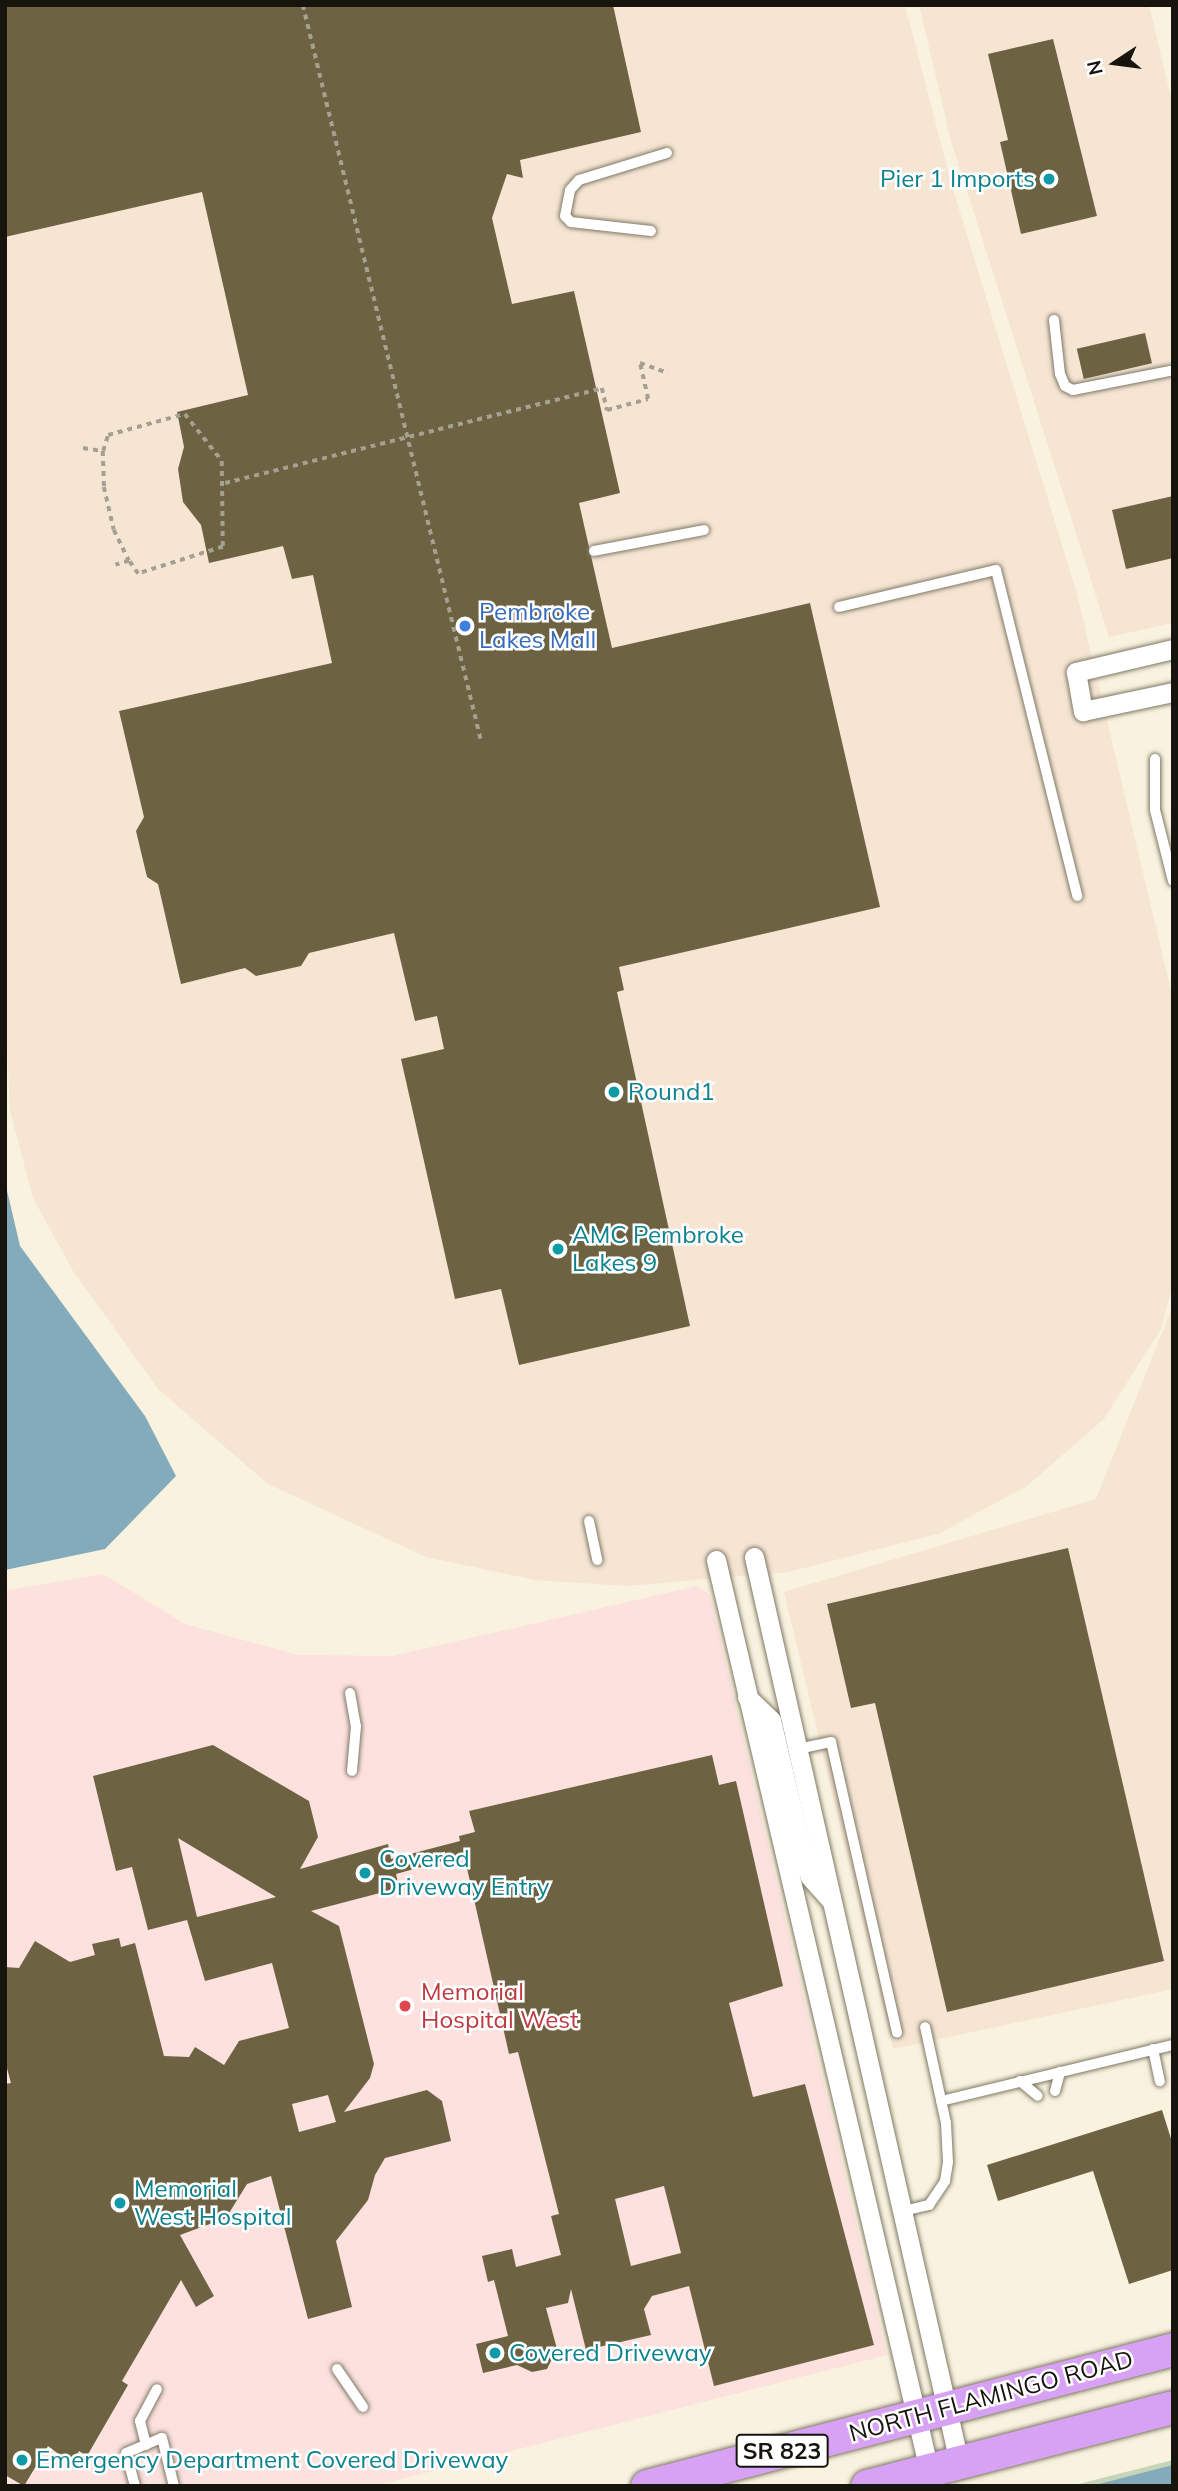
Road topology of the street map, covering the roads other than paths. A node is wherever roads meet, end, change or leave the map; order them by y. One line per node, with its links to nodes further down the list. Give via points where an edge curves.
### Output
1 (667, 153): 2 (lane, via 579,180 570,190 565,216 571,222)
2 (651, 232)
3 (1054, 320): 4 (lane, via 1060,374 1065,386 1073,390)
4 (1170, 370)
5 (704, 530): 6 (lane)
6 (594, 551)
7 (839, 607): 12 (lane, via 996,570)
8 (1173, 649): 9 (street, via 1076,672 1083,711)
9 (1173, 692)
10 (1155, 760): 11 (lane, via 1155,810)
11 (1173, 881)
12 (1077, 896)
13 (589, 1521): 15 (lane)
14 (754, 1557): 20 (street)
15 (597, 1560)
16 (716, 1560): 18 (street)
17 (350, 1693): 21 (lane, via 356,1726)
18 (747, 1697): 19 (street); 20 (street, via 771,1720)
19 (759, 1751): 20 (street); 38 (street)
20 (789, 1753): 23 (lane, via 831,1742); 32 (street, via 804,1861 810,1877 833,1902)
21 (352, 1771)
22 (925, 2027): 31 (lane)
23 (897, 2033)
24 (1173, 2045): 25 (lane)
25 (1153, 2049): 26 (lane); 28 (lane)
26 (1060, 2072): 27 (lane); 29 (lane)
27 (1020, 2081): 30 (lane); 31 (lane)
28 (1160, 2081)
29 (1055, 2091)
30 (1038, 2096)
31 (941, 2101): 32 (lane, via 948,2162 945,2181 929,2205)
32 (903, 2211): 38 (street)
33 (1173, 2349): 38 (highway, NORTH FLAMINGO ROAD / SR 823)
34 (337, 2369): 36 (lane)
35 (158, 2389): 39 (lane, via 140,2421)
36 (363, 2407)
37 (1173, 2407): 40 (highway)
38 (932, 2412): 40 (street); 40 (street); 43 (highway, NORTH FLAMINGO ROAD / SR 823)
39 (146, 2445): 41 (lane, via 127,2453); 42 (lane, via 162,2438)
40 (944, 2466): 44 (highway)
41 (135, 2486)
42 (174, 2486)
43 (647, 2486)
44 (867, 2486)

